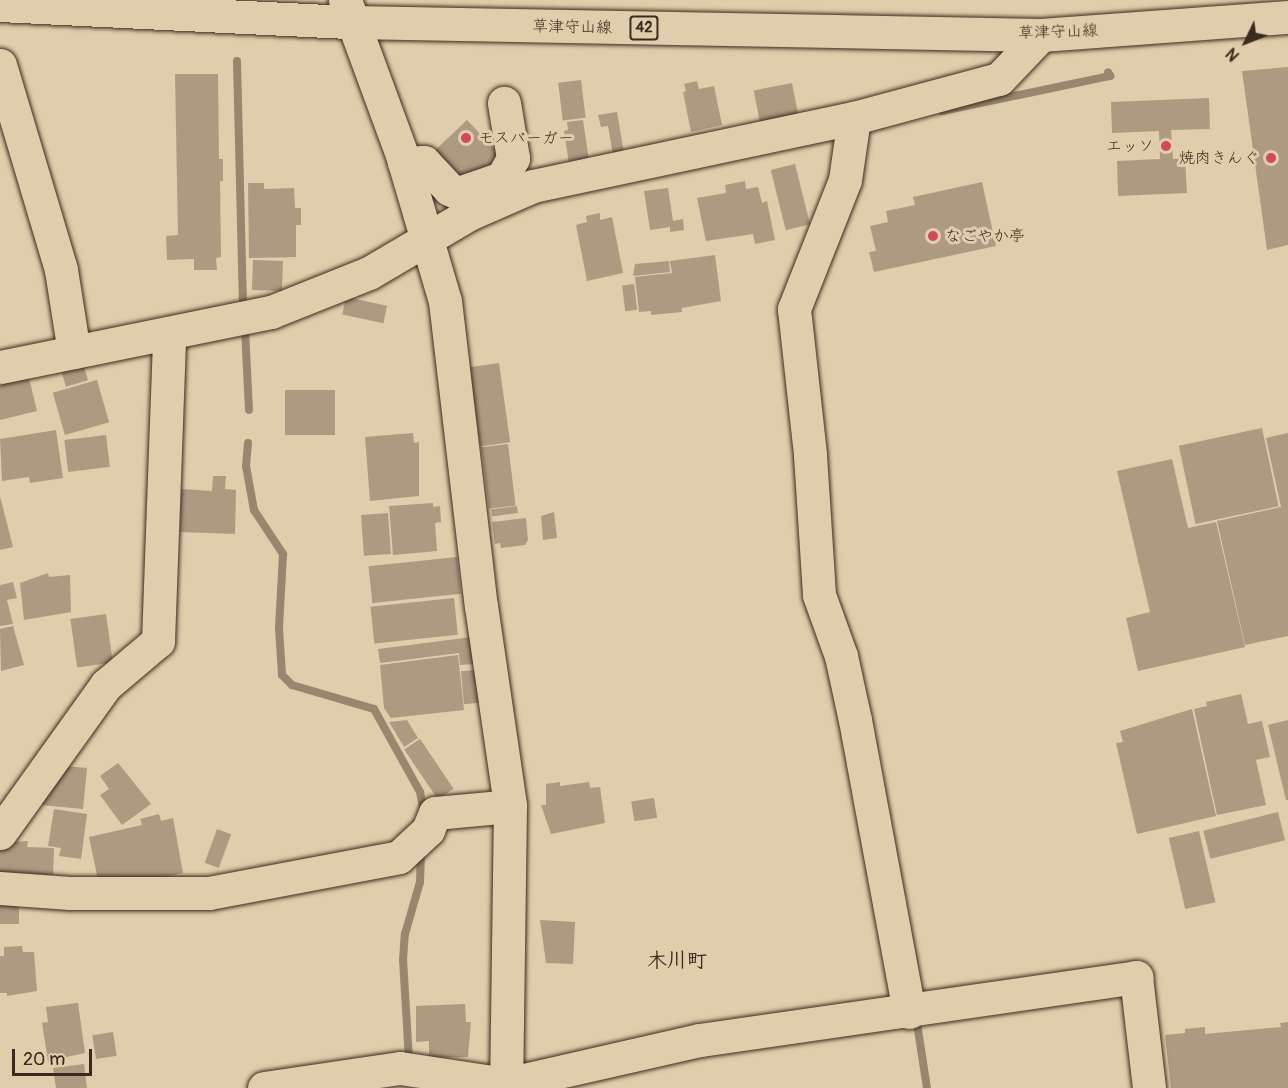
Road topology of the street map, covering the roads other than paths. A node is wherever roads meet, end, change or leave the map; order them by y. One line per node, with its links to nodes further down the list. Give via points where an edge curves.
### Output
1 (0, 5): 2 (street, 草津守山線 / 42)
2 (349, 11): 4 (street, 草津守山線 / 42); 8 (street)
3 (1288, 17): 4 (street, 草津守山線 / 42)
4 (1041, 35): 7 (street, via 999,80)
5 (0, 65): 11 (street, via 61,270)
6 (504, 103): 8 (street, via 513,158 502,178 458,193 449,189 424,162)
7 (854, 118): 9 (street, via 556,179 471,213); 16 (street, via 845,180 794,309 810,454 819,595 841,656 855,720)
8 (404, 163): 9 (street)
9 (428, 241): 10 (street, via 369,273 312,297 271,312); 13 (street, via 445,301 481,606)
10 (169, 336): 11 (street); 14 (street, via 159,641 106,685)
11 (74, 352): 12 (street)
12 (0, 367)
13 (510, 806): 15 (street, via 435,813 428,830 399,857 209,893 70,893); 17 (street)
14 (0, 833)
15 (0, 888)
16 (909, 1012): 17 (street, via 700,1040); 19 (street, via 1136,977)
17 (506, 1086): 18 (street, via 400,1068)
18 (264, 1088)
19 (1149, 1088)

